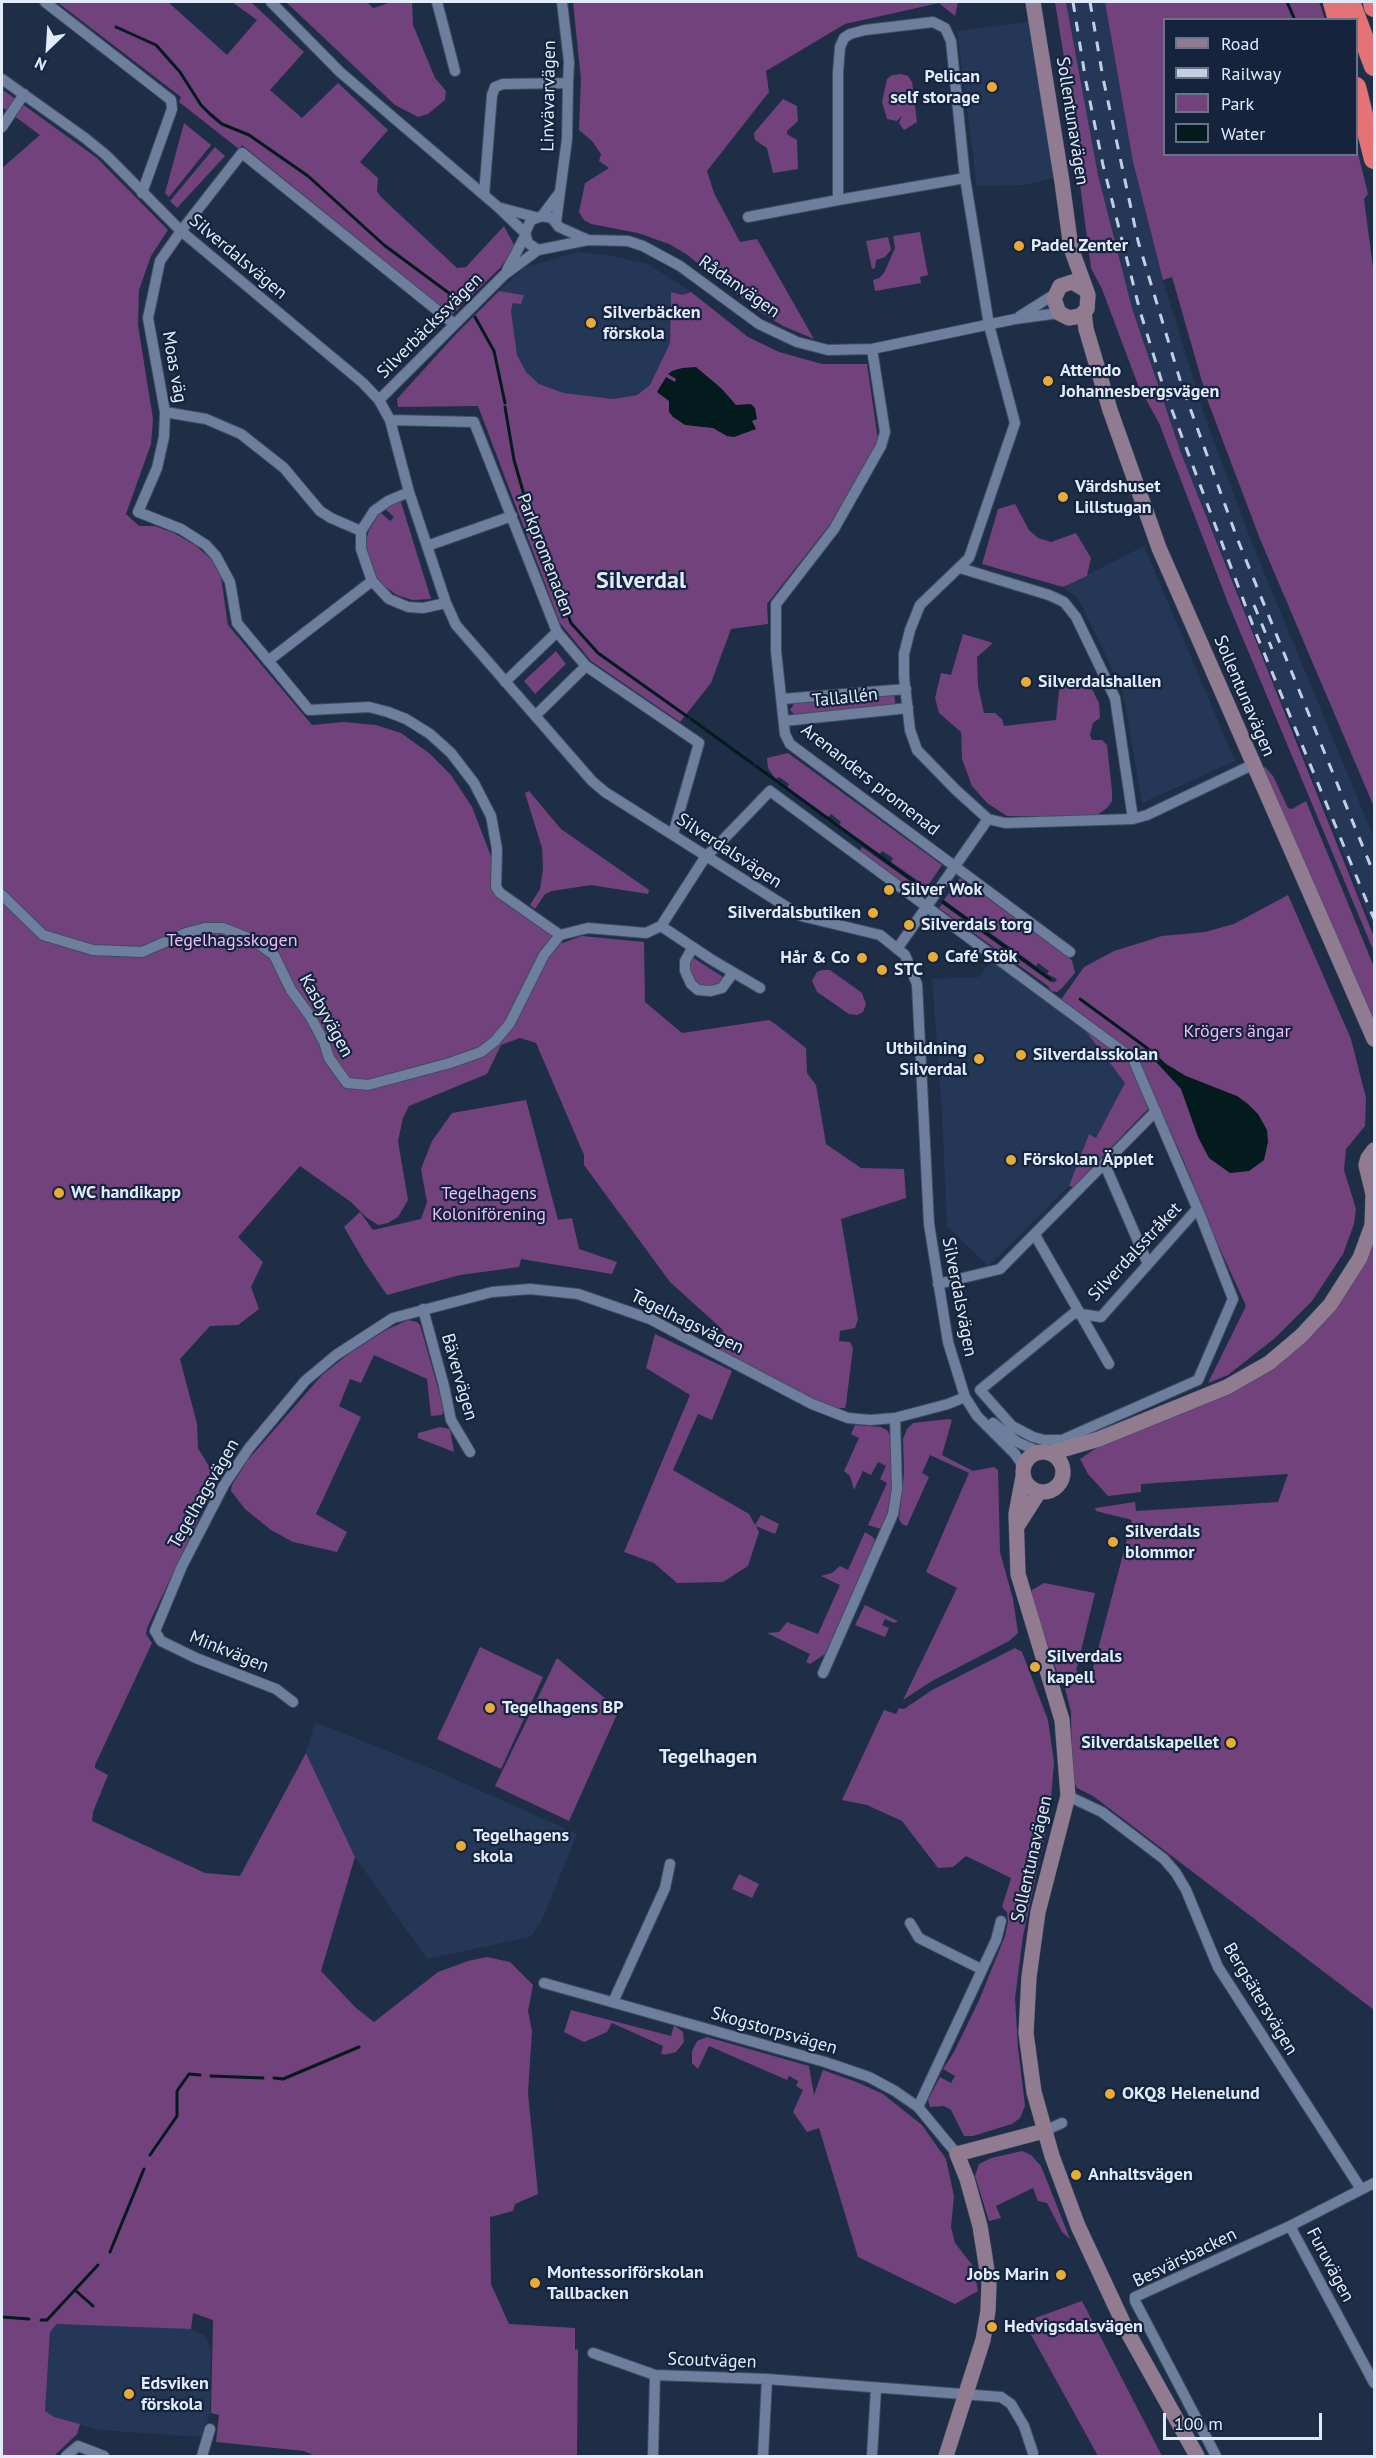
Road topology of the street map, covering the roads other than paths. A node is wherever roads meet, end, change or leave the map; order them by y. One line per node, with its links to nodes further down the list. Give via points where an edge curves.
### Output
1 (45, 2): 23 (street, via 171,100 172,109)
2 (271, 2): 24 (street, Rådanvägen, via 340,72)
3 (437, 2): 14 (street)
4 (562, 2): 16 (street, Linvävarvägen)
5 (1033, 2): 34 (street, Sollentunavägen)
6 (1333, 2): 10 (highway)
7 (1350, 2): 11 (highway)
8 (1372, 2): 9 (highway)
9 (1374, 7)
10 (1337, 18)
11 (1356, 18)
12 (1358, 23): 13 (highway)
13 (1374, 66)
14 (454, 71)
15 (2, 79): 17 (street, Silverdalsvägen)
16 (568, 83): 22 (street, Linvävarvägen, via 567,139); 24 (street, via 495,87)
17 (24, 94): 19 (street); 23 (street, Silverdalsvägen, via 99,150)
18 (1358, 95): 20 (highway)
19 (2, 127)
20 (1374, 159)
21 (965, 178): 25 (street); 25 (street, via 951,41 945,28 933,22 865,30 850,34 840,46); 43 (street)
22 (560, 191): 27 (street, Linvävarvägen); 29 (street, Linvävarvägen)
23 (142, 193): 30 (street, Silverdalsvägen)
24 (484, 195): 26 (street, Rådanvägen)
25 (838, 200): 28 (street)
26 (498, 207): 27 (street, Rådanvägen); 31 (street, Rådanvägen)
27 (538, 217): 29 (street, Rådanvägen, via 548,217); 31 (street, via 527,224)
28 (748, 217)
29 (558, 225): 32 (street, Rådanvägen); 33 (street, via 560,234)
30 (181, 231): 42 (street, Moas väg, via 242,153); 46 (street, Silverdalsvägen); 47 (street, Moas väg, via 160,261 148,318)
31 (525, 234): 35 (street, Rådanvägen, via 528,243); 36 (street, Silverbäckssvägen)
32 (588, 240): 33 (street, Rådanvägen); 44 (street, Rådanvägen, via 628,241 643,246 680,266 759,324 797,342 828,350)
33 (553, 247): 35 (street, Rådanvägen)
34 (1071, 248): 37 (street, Sollentunavägen); 38 (street, Sollentunavägen)
35 (538, 250): 36 (street, Silverbäckssvägen)
36 (504, 275): 42 (street, Silverbäckssvägen)
37 (1058, 290): 38 (street, via 1072,282); 40 (street, via 1055,307); 41 (street, Rådanvägen)
38 (1086, 290): 39 (street, via 1089,304)
39 (1084, 312): 40 (street, via 1074,318); 45 (street, Sollentunavägen)
40 (1061, 314): 41 (street, Rådanvägen); 45 (street, Sollentunavägen)
41 (1015, 319): 43 (street, Rådanvägen)
42 (453, 323): 46 (street, Silverbäckssvägen)
43 (989, 325): 44 (street, Rådanvägen); 53 (street, via 1015,423 969,558)
44 (872, 349): 61 (street, Arenanders promenad, via 885,432 834,529 776,604 774,624)
45 (1095, 362): 65 (street, Sollentunavägen, via 1159,549)
46 (379, 400): 48 (street, Silverdalsvägen)
47 (165, 412): 51 (street, via 206,419 241,434 284,468 320,511); 57 (street, Moas väg, via 162,453 138,512 188,533 216,556 230,582 237,623)
48 (390, 420): 49 (street, Silverdalsvägen); 50 (street, Parkpromenaden, via 474,422)
49 (409, 492): 51 (street, via 374,511); 52 (street, Silverdalsvägen)
50 (512, 516): 52 (street); 56 (street, Parkpromenaden)
51 (361, 531): 54 (street, via 361,549)
52 (427, 546): 55 (street, Silverdalsvägen)
53 (960, 568): 60 (street, via 920,605 904,654); 67 (street, via 1049,595 1064,602 1076,617 1115,698)
54 (372, 581): 55 (street, via 389,598 408,607); 57 (street)
55 (446, 603): 59 (street, Silverdalsvägen, via 456,625)
56 (557, 632): 58 (street, Parkpromenaden); 59 (street)
57 (268, 661): 74 (street, via 309,710 369,706 406,719 451,753 474,783 491,816 497,849 496,887)
58 (586, 666): 63 (street); 68 (street, Parkpromenaden, via 699,743)
59 (505, 682): 63 (street, Silverdalsvägen)
60 (906, 689): 61 (street, Tallallén); 62 (street)
61 (782, 699): 64 (street, Arenanders promenad)
62 (908, 708): 64 (street, Tallallén); 66 (street, via 917,750)
63 (534, 716): 68 (street, Silverdalsvägen, via 592,781)
64 (784, 721): 70 (street, Arenanders promenad, via 790,744)
65 (1252, 765): 67 (street, via 1147,816); 80 (street, Sollentunavägen)
66 (988, 819): 67 (street, via 1005,823); 70 (street)
67 (1133, 819)
68 (673, 834): 69 (street, Silverdalsvägen)
69 (705, 856): 72 (street, via 770,791); 73 (street); 76 (street, Silverdalsvägen, via 801,916 880,935)
70 (955, 867): 72 (street); 77 (street, Arenanders promenad)
71 (2, 895): 74 (street, Kasbyvägen, via 43,935 93,950 142,952 205,928 223,928 253,940 274,955 346,1083 368,1085 481,1052 510,1023 544,955)
72 (927, 906): 76 (street); 81 (street, via 1133,1059)
73 (661, 926): 74 (street, via 646,933 588,928); 75 (street)
74 (560, 935)
75 (693, 947): 78 (street); 78 (street, via 685,970 698,990 711,992 722,988)
76 (897, 949): 89 (street, Silverdalsvägen, via 905,955 917,984 929,1224)
77 (1070, 952)
78 (733, 973): 79 (street)
79 (760, 988)
80 (1374, 1039)
81 (1156, 1111): 83 (street); 85 (street)
82 (1374, 1150): 84 (street, via 1366,1165)
83 (1105, 1165): 87 (street); 88 (street)
84 (1372, 1182): 86 (street)
85 (1197, 1209): 88 (street, Silverdalsstråket); 91 (street, Silverdalsstråket, via 1233,1299 1198,1380 1075,1436 1056,1441 1021,1432 980,1390 1074,1313)
86 (1373, 1224): 96 (street, via 1360,1258 1330,1305 1269,1362 1227,1387)
87 (1035, 1234): 89 (street, via 1000,1269); 91 (street)
88 (1148, 1264): 91 (street, Silverdalsstråket, via 1101,1317)
89 (938, 1284): 93 (street, Silverdalsvägen, via 948,1342)
90 (423, 1309): 95 (street, Tegelhagsvägen, via 492,1292 530,1289 578,1294 650,1319 812,1404 848,1418); 97 (street, Bävervägen, via 451,1420); 103 (street, Tegelhagsvägen, via 393,1318 336,1355 305,1381 249,1448 224,1485 182,1566)
91 (1081, 1313): 92 (street)
92 (1109, 1364)
93 (965, 1397): 94 (street, Silverdalsvägen); 95 (street, Tegelhagsvägen)
94 (974, 1408): 98 (street, Silverdalsvägen, via 1003,1433); 99 (street, Silverdalsvägen, via 977,1416 1015,1454)
95 (895, 1418): 104 (street, via 897,1489 893,1515)
96 (1099, 1439): 98 (street); 100 (street)
97 (470, 1452)
98 (1045, 1452): 99 (street, via 1034,1453 1026,1460); 100 (street, via 1059,1461)
99 (1023, 1472): 101 (street, via 1031,1488); 102 (street, Sollentunavägen)
100 (1063, 1473): 101 (street, via 1057,1486)
101 (1039, 1491): 102 (street, Sollentunavägen)
102 (1017, 1527): 106 (street, Sollentunavägen, via 1018,1574 1062,1720)
103 (155, 1631): 105 (street, Minkvägen, via 161,1641 276,1689)
104 (822, 1673)
105 (293, 1702)
106 (1068, 1796): 115 (street, Sollentunavägen, via 1038,1912 1029,1977 1026,2033); 118 (street, Bergsätersvägen, via 1102,1812 1164,1859 1176,1873 1218,1967)
107 (670, 1864): 112 (street, via 665,1888)
108 (1001, 1921): 110 (street)
109 (910, 1923): 110 (street, via 919,1938)
110 (981, 1969): 113 (street)
111 (544, 1983): 112 (street, Skogstorpsvägen)
112 (614, 2002): 113 (street, Skogstorpsvägen, via 869,2077)
113 (918, 2107): 116 (street, Skogstorpsvägen)
114 (1062, 2123): 115 (street)
115 (1044, 2131): 116 (street); 135 (street, Sollentunavägen, via 1078,2226 1127,2331)
116 (957, 2154): 125 (street, via 980,2226 989,2283 983,2340)
117 (1374, 2183): 118 (street, Besvärsbacken)
118 (1361, 2189): 119 (street, Besvärsbacken)
119 (1290, 2226): 123 (street, Furuvägen); 136 (street, Besvärsbacken, via 1136,2297)
120 (593, 2353): 121 (street, Scoutvägen)
121 (655, 2375): 122 (street, Scoutvägen); 131 (street, Scoutvägen)
122 (767, 2379): 124 (street, Scoutvägen); 132 (street, Scoutvägen)
123 (1374, 2383)
124 (876, 2388): 125 (street, Scoutvägen); 133 (street)
125 (966, 2394): 127 (street, via 1001,2397 1011,2404); 134 (street)
126 (210, 2429): 130 (street)
127 (1033, 2453)
128 (66, 2457): 129 (street, via 78,2446)
129 (104, 2457)
130 (202, 2457)
131 (654, 2457)
132 (763, 2457)
133 (872, 2457)
134 (946, 2457)
135 (1197, 2457)
136 (1216, 2457)

